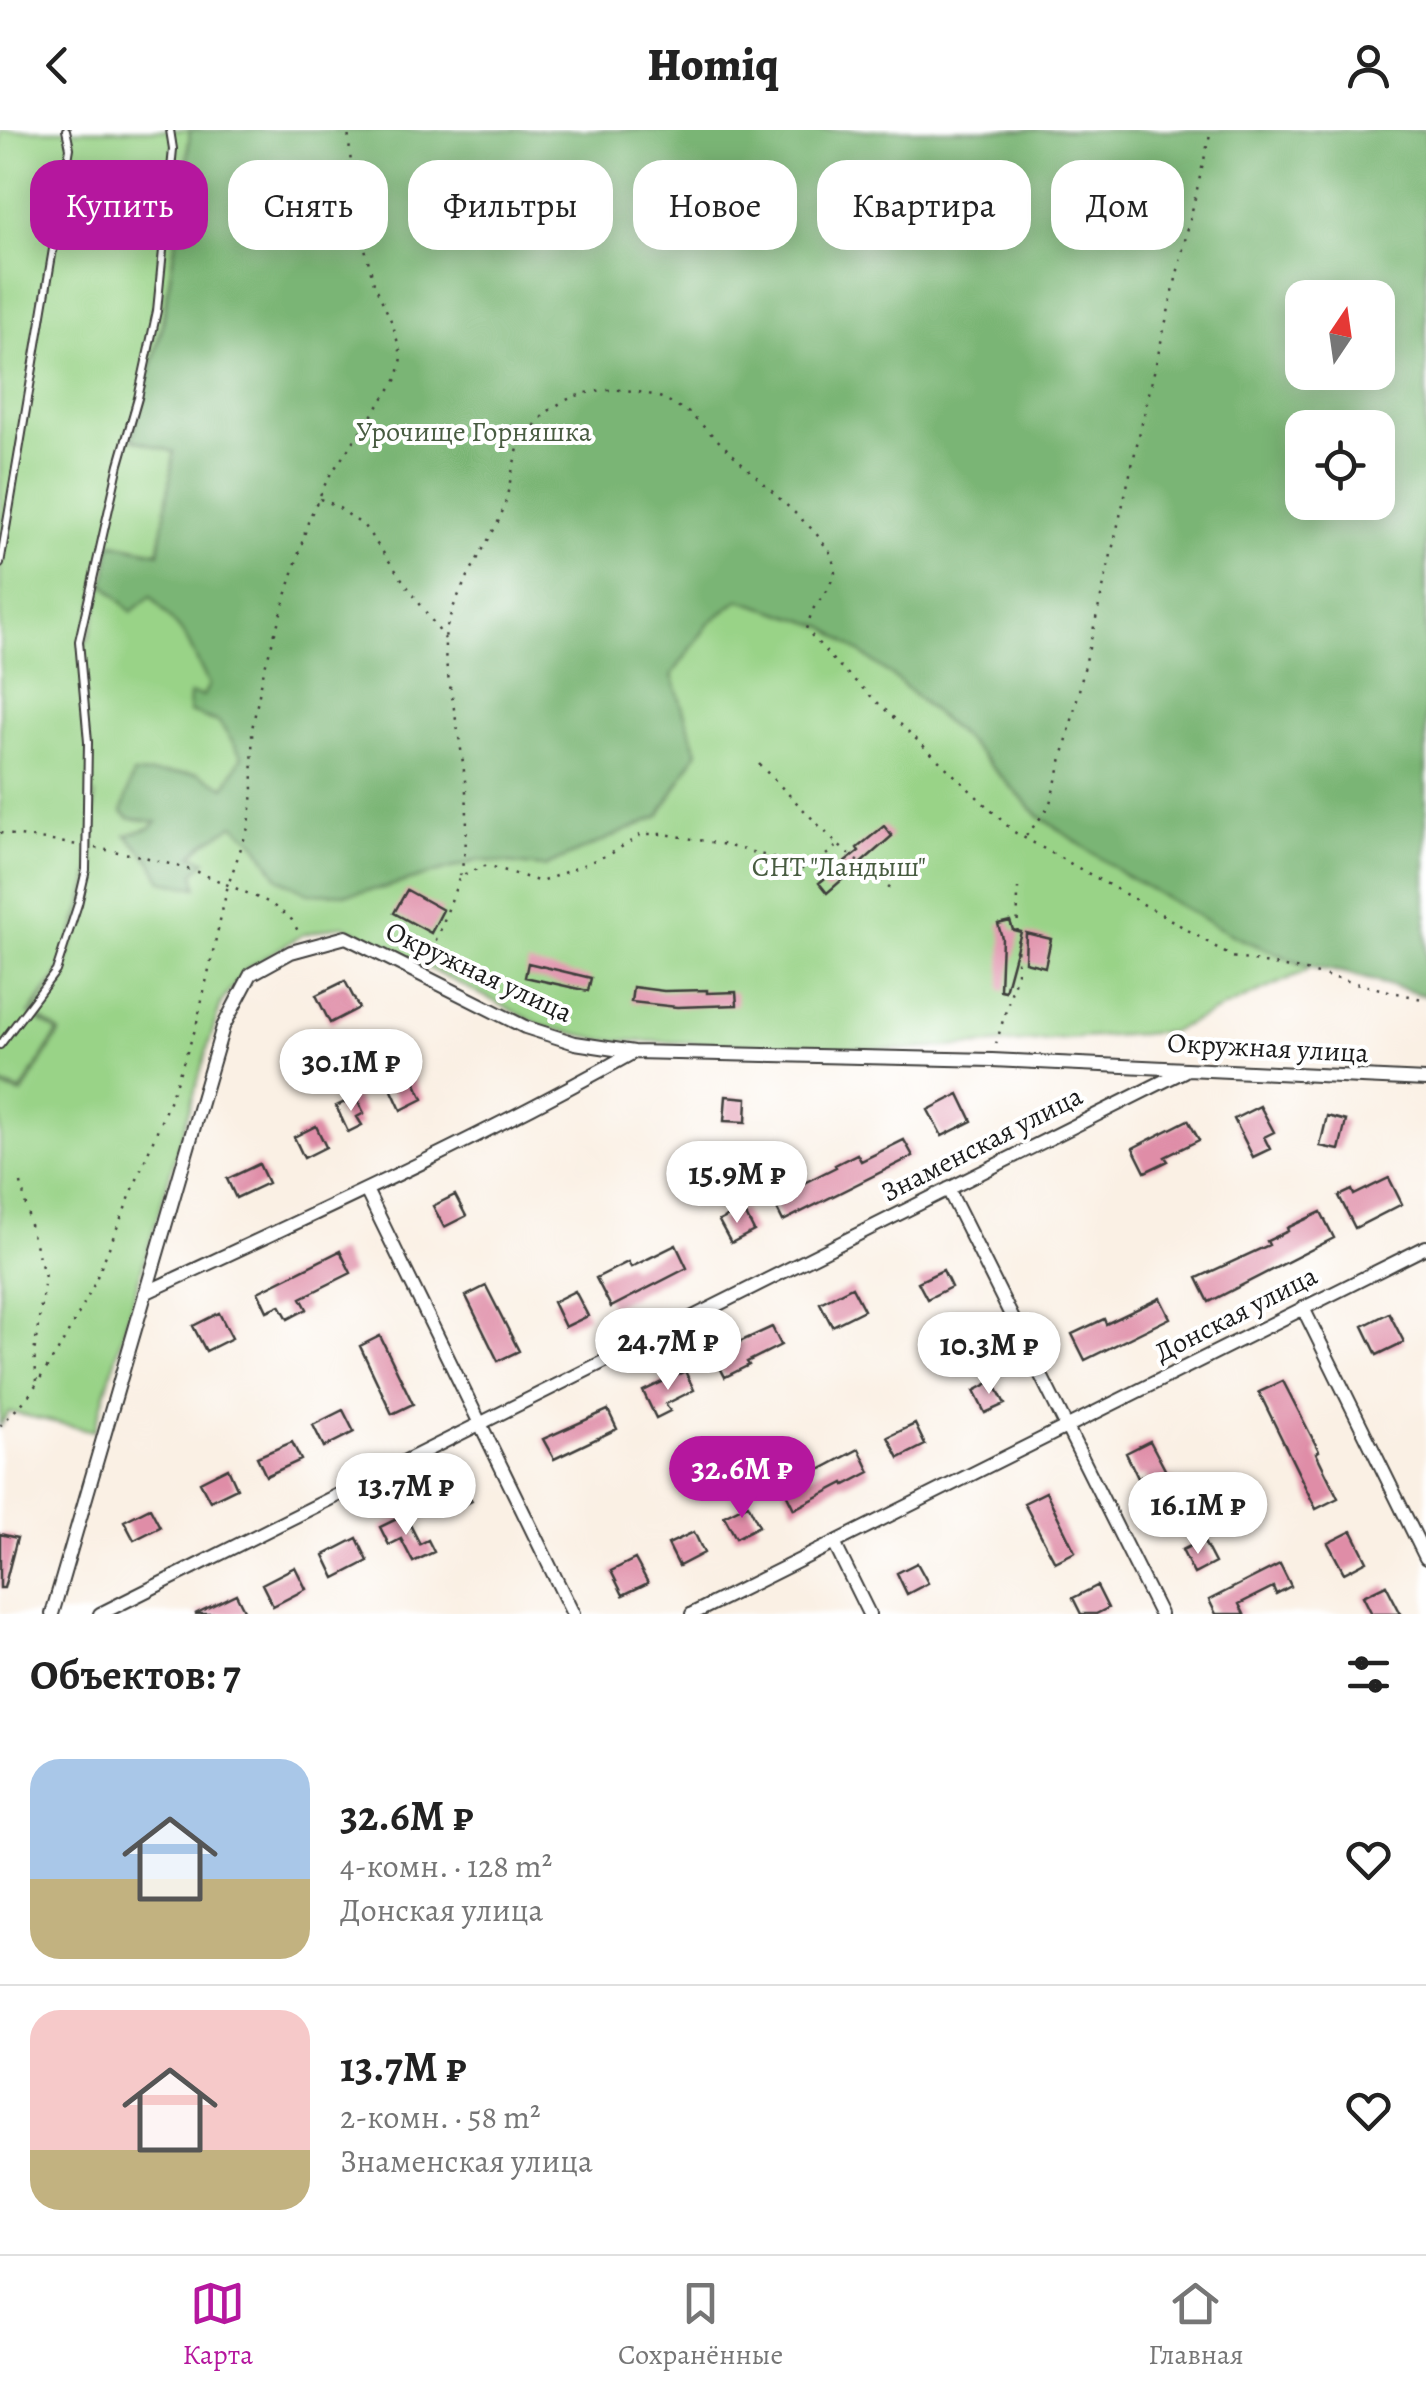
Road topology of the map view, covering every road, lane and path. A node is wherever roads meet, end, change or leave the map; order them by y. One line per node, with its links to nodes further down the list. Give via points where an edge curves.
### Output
1 (66, 130): 6 (lane, via 70,148)
2 (170, 130): 11 (lane, via 174,149 157,311 79,641 88,742)
3 (348, 130): 5 (path, via 354,210 402,358 397,380)
4 (1211, 130): 10 (path, via 1049,807)
5 (318, 499): 7 (path, via 364,526); 14 (path, via 264,670 252,730 249,825)
6 (0, 564)
7 (445, 639): 10 (path, via 501,516 520,445 545,412 600,390 664,399 688,413 815,532 832,556 834,573 806,629); 13 (path, via 466,784)
8 (760, 764): 12 (path)
9 (0, 833): 11 (path)
10 (1024, 838): 19 (path, via 1232,957)
11 (86, 846): 14 (path, via 198,872); 20 (lane, via 78,904 56,972)
12 (838, 846): 13 (path, via 807,872 721,844 642,834 541,882 487,865); 16 (path)
13 (460, 876): 18 (path)
14 (228, 886): 17 (path, via 292,920); 31 (path, via 196,1027 170,1099 92,1289)
15 (1018, 888): 22 (path, via 1017,973)
16 (893, 891)
17 (307, 948): 18 (street, Окружная улица, via 346,937); 29 (street, Окружная улица, via 250,974 223,1027)
18 (418, 974): 21 (street, Окружная улица, via 526,1027)
19 (1426, 1000)
20 (0, 1045)
21 (634, 1052): 22 (street, Окружная улица); 27 (street)
22 (992, 1060): 23 (street, Окружная улица)
23 (1188, 1069): 24 (street, Окружная улица); 26 (street, Знаменская улица)
24 (1426, 1080)
25 (21, 1183): 31 (path, via 44,1276)
26 (948, 1189): 32 (street, Знаменская улица); 34 (street)
27 (366, 1190): 29 (street); 32 (street)
28 (1426, 1247): 30 (street, Донская улица)
29 (145, 1294): 37 (street, Окружная улица)
30 (1303, 1308): 34 (street, Донская улица); 36 (street)
31 (37, 1383): 33 (path)
32 (480, 1424): 38 (street, Знаменская улица); 39 (street)
33 (0, 1426)
34 (1066, 1428): 35 (street, Донская улица); 42 (street)
35 (834, 1542): 40 (street, Донская улица); 41 (street)
36 (1426, 1558)
37 (52, 1614)
38 (100, 1614)
39 (573, 1614)
40 (692, 1614)
41 (869, 1614)
42 (1160, 1614)

